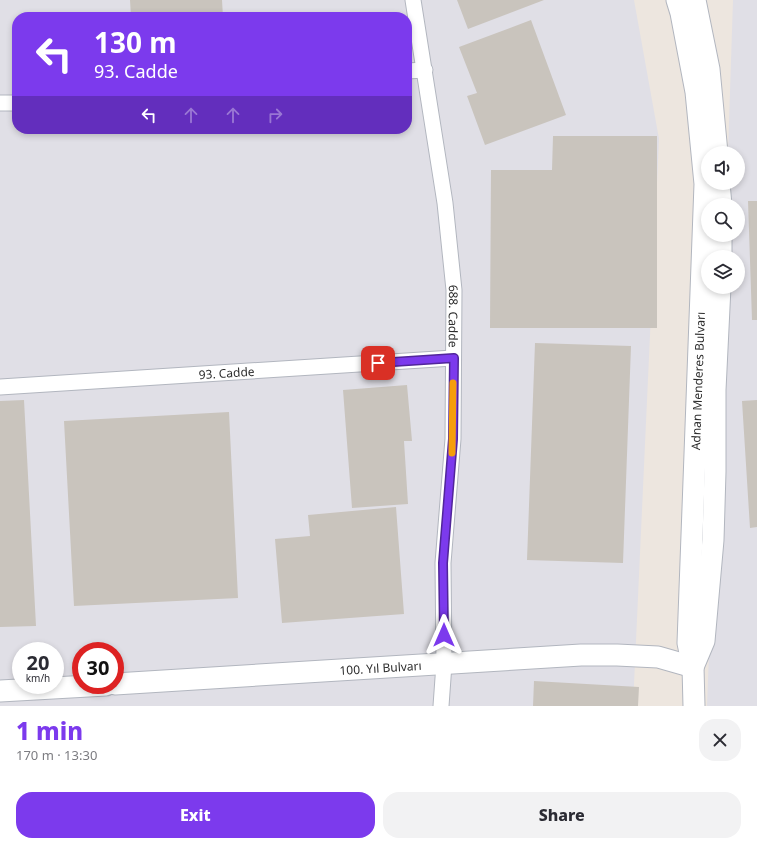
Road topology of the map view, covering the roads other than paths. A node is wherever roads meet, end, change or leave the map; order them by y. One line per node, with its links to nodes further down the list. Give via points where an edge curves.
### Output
1 (413, 0): 4 (street, 688. Cadde)
2 (677, 0): 13 (street, Adnan Menderes Bulvarı, via 696,92 705,184 688,643)
3 (695, 0): 8 (street, via 710,68)
4 (425, 70): 5 (street); 10 (street, 688. Cadde, via 446,203 454,290)
5 (412, 71)
6 (12, 103): 7 (street)
7 (0, 104)
8 (716, 146)
9 (720, 294): 13 (street, via 715,390 713,540 704,641)
10 (454, 358): 11 (street, 93. Cadde); 12 (street, 688. Cadde, via 453,439 443,563)
11 (0, 387)
12 (444, 664): 13 (street, 100. Yıl Bulvarı, via 617,655 658,657); 14 (street, 100. Yıl Bulvarı); 17 (street, 688. Cadde)
13 (693, 667): 18 (street)
14 (124, 683)
15 (72, 687): 16 (street)
16 (0, 692)
17 (441, 706)
18 (694, 706)

